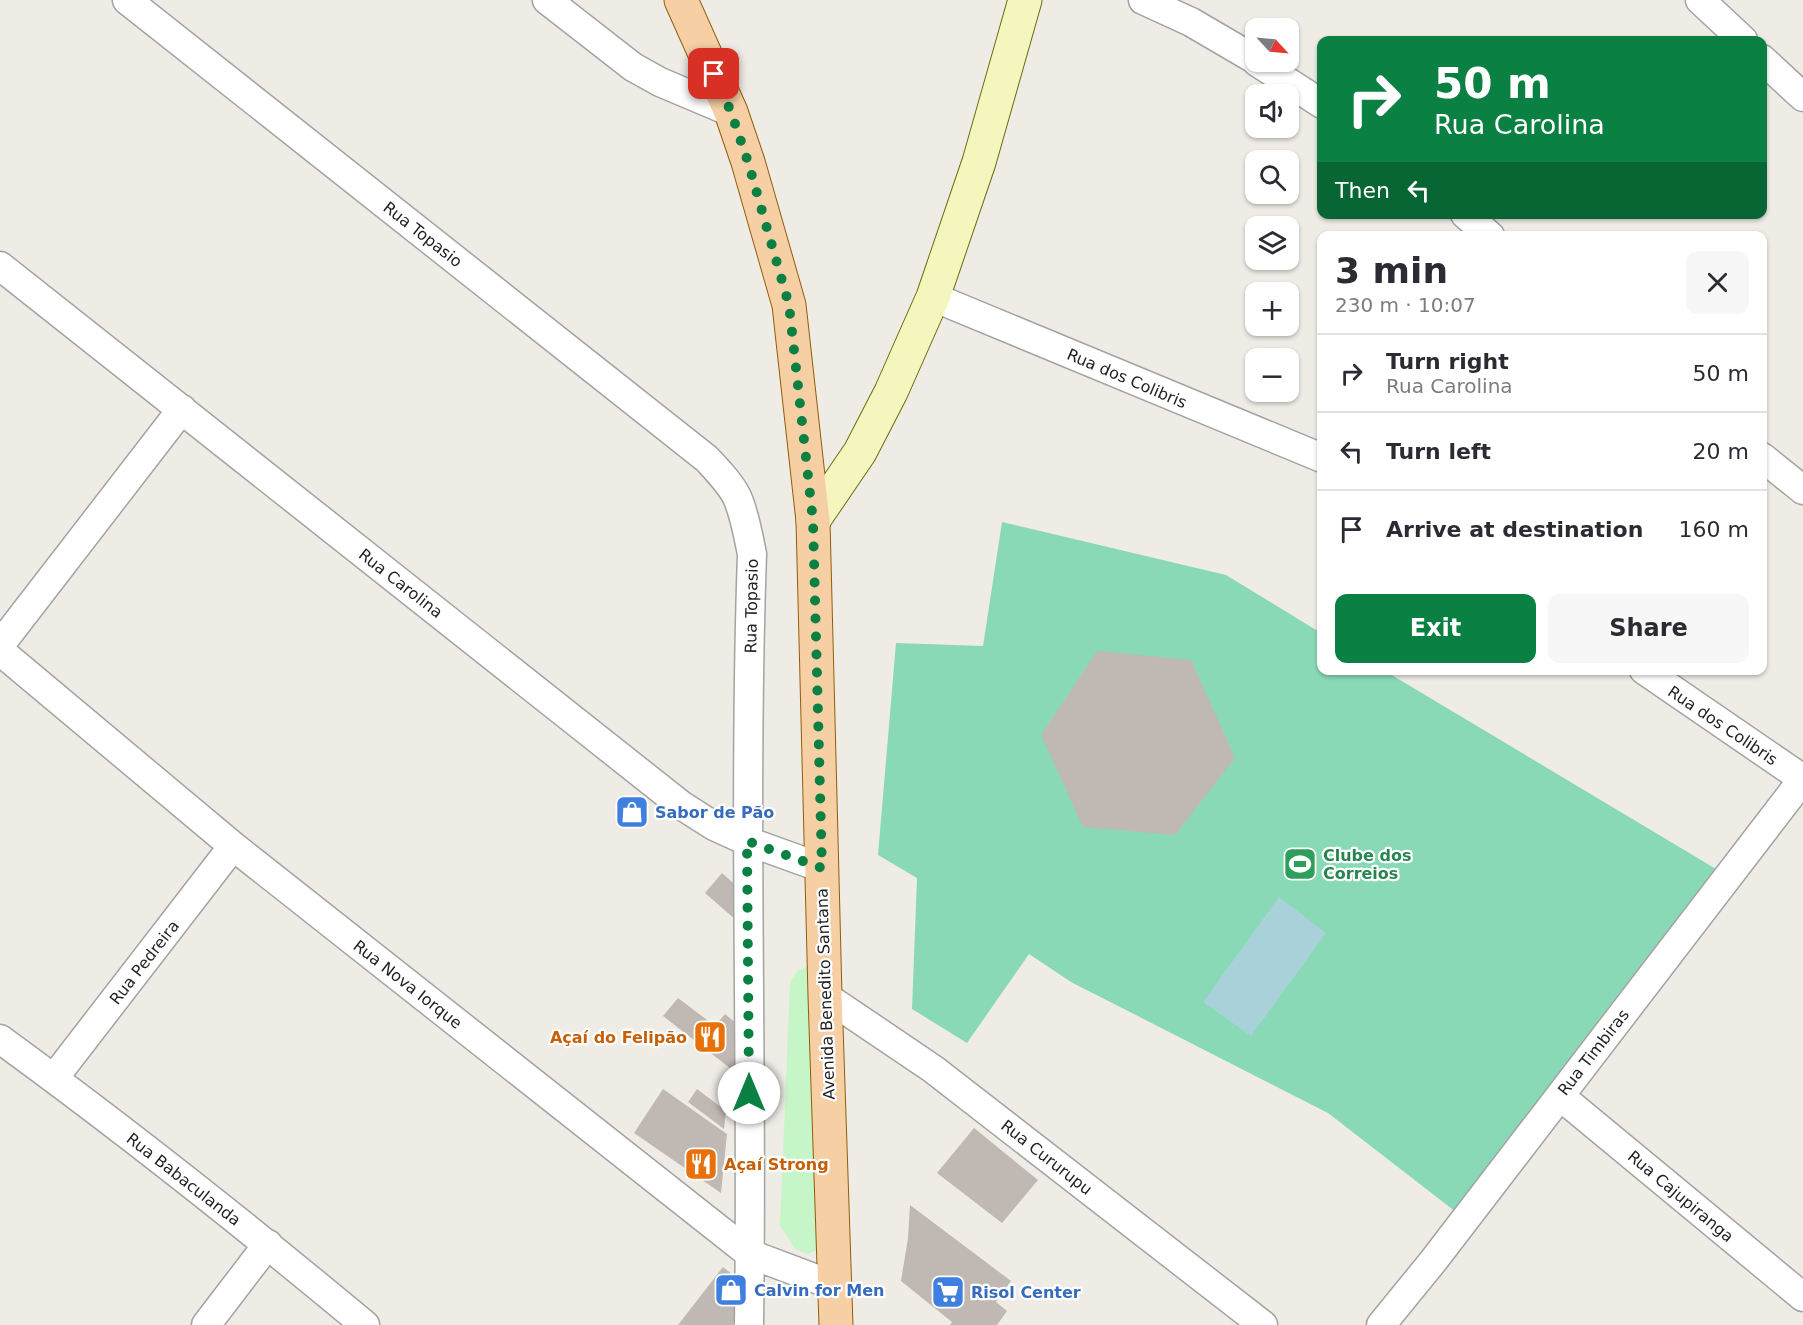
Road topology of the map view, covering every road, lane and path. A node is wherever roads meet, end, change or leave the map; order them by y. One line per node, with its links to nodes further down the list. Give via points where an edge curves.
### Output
1 (127, 0): 27 (street, Rua Topasio, via 707,459 725,478 746,522 752,554)
2 (547, 0): 13 (street, via 633,67)
3 (681, 0): 13 (main road, Avenida Benedito Santana)
4 (1024, 0): 17 (street, via 979,162)
5 (1143, 0): 8 (street, via 1191,22)
6 (1703, 1): 7 (street)
7 (1739, 36)
8 (1245, 54)
9 (1767, 64): 11 (street)
10 (1273, 72): 12 (street)
11 (1803, 97)
12 (1317, 101)
13 (731, 112): 22 (main road, Avenida Benedito Santana, via 789,305)
14 (1471, 219): 15 (street)
15 (1484, 231)
16 (0, 266): 18 (street, Rua Carolina)
17 (933, 297): 19 (street, Rua dos Colibris); 22 (street, via 861,452)
18 (182, 410): 23 (street); 27 (street, Rua Carolina, via 681,805)
19 (1317, 456)
20 (1767, 461): 21 (street)
21 (1803, 490)
22 (813, 521): 29 (main road, Avenida Benedito Santana)
23 (0, 645)
24 (0, 651): 28 (street, Rua Nova Iorque)
25 (1651, 675): 26 (street, Rua dos Colibris)
26 (1803, 779): 33 (street, Rua Timbiras)
27 (747, 841): 29 (street, Rua Carolina); 35 (street, Rua Topasio)
28 (233, 846): 32 (street, Rua Pedreira); 35 (street, Rua Nova Iorque)
29 (822, 868): 30 (main road, Avenida Benedito Santana)
30 (825, 996): 36 (main road, Avenida Benedito Santana); 42 (street, Rua Cururupu, via 933,1069)
31 (0, 1039): 32 (street, Rua Babaculanda)
32 (54, 1078): 34 (street, Rua Babaculanda)
33 (1560, 1096): 37 (street, Rua Cajupiranga); 43 (street, Rua Timbiras)
34 (268, 1244): 38 (street); 39 (street, Rua Babaculanda)
35 (750, 1254): 36 (street, Rua Nova Iorque); 40 (street, Rua Topasio)
36 (835, 1286): 41 (main road, Avenida Benedito Santana)
37 (1803, 1296)
38 (206, 1325)
39 (365, 1325)
40 (749, 1325)
41 (836, 1325)
42 (1263, 1325)
43 (1381, 1325)

